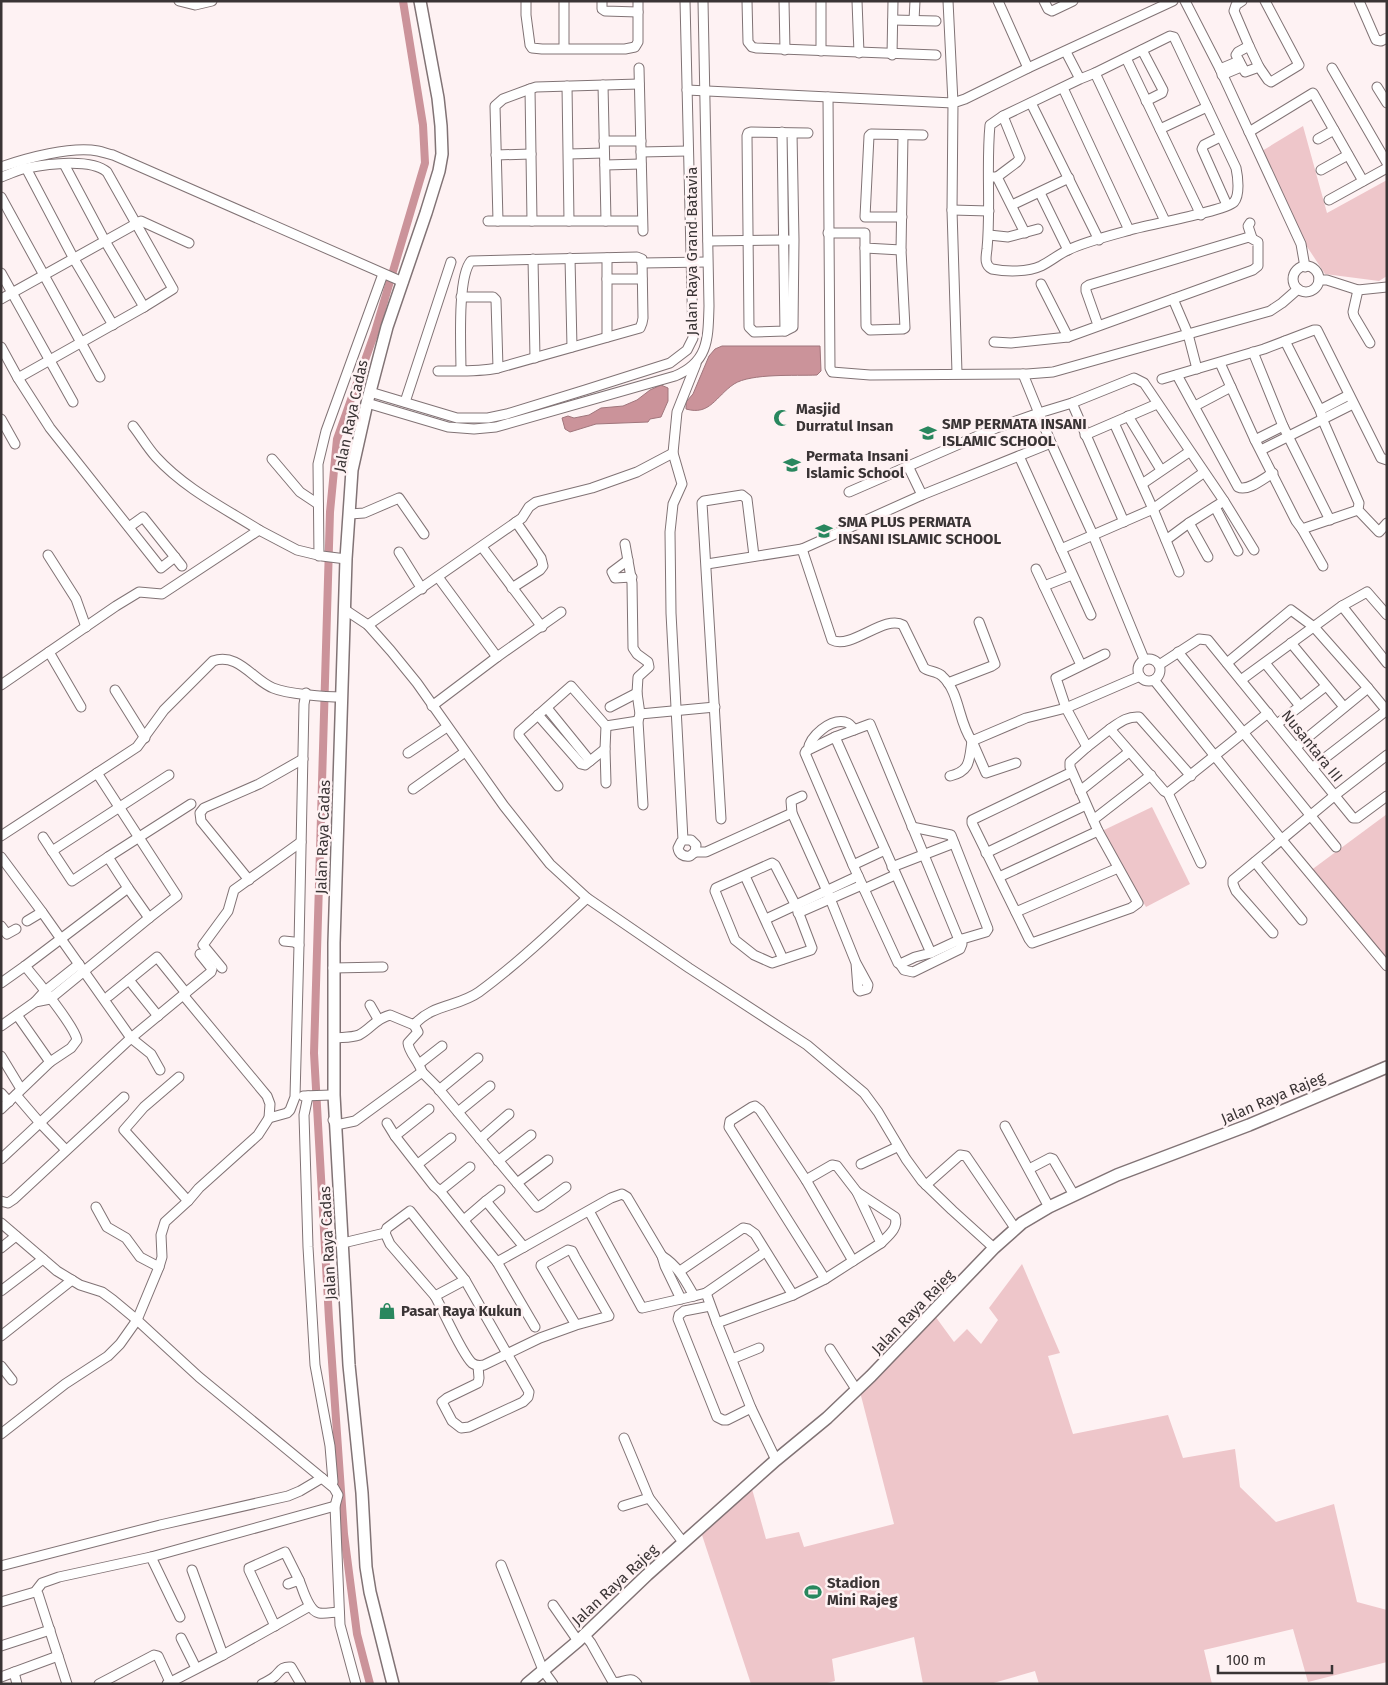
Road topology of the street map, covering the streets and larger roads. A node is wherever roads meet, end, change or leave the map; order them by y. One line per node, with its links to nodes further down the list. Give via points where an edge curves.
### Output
1 (179, 1): 2 (street, via 195,5)
2 (212, 1)
3 (420, 1): 148 (street, Jalan Raya Cadas, via 438,98 442,154)
4 (520, 1): 27 (street)
5 (526, 1): 27 (street)
6 (564, 1): 33 (street)
7 (602, 1): 26 (street, via 605,11)
8 (638, 1): 26 (street)
9 (685, 1): 56 (street, Jalan Raya Grand Batavia)
10 (703, 1): 57 (street, Jalan Raya Grand Batavia)
11 (746, 1): 34 (street, via 749,45)
12 (784, 1): 34 (street)
13 (821, 1): 36 (street)
14 (857, 1): 38 (street)
15 (893, 1): 28 (street)
16 (915, 1): 29 (street)
17 (948, 1): 60 (street)
18 (998, 1): 45 (street)
19 (1044, 1): 20 (street, via 1052,11)
20 (1073, 1)
21 (1173, 1): 37 (street)
22 (1185, 1): 47 (street)
23 (1242, 1): 32 (street, via 1234,10)
24 (1265, 1): 43 (street, via 1299,64 1271,82)
25 (1359, 1): 31 (street, via 1376,40)
26 (638, 12): 33 (street, via 638,42 635,47)
27 (526, 15): 33 (street, via 532,48)
28 (893, 20): 29 (street); 39 (street)
29 (914, 20): 30 (street)
30 (936, 21)
31 (1387, 38)
32 (1249, 46): 42 (street, via 1237,53); 43 (street)
33 (564, 48)
34 (785, 50): 36 (street)
35 (1142, 50): 41 (street); 59 (street, via 1163,90); 63 (street, via 1174,37)
36 (821, 51): 38 (street)
37 (1066, 52): 45 (street); 49 (street)
38 (859, 53): 39 (street)
39 (892, 55): 40 (street)
40 (936, 55)
41 (1126, 58): 48 (street); 59 (street)
42 (1240, 64): 43 (street, via 1245,73); 47 (street)
43 (1259, 67)
44 (639, 68): 50 (street)
45 (1028, 68): 60 (street)
46 (1332, 68): 84 (street)
47 (1221, 72): 68 (street)
48 (1095, 73): 49 (street); 112 (street)
49 (1080, 79): 54 (street)
50 (639, 84): 51 (street); 76 (street)
51 (603, 85): 52 (street); 75 (street)
52 (567, 86): 55 (street); 81 (street)
53 (1378, 87): 62 (street)
54 (1063, 88): 61 (street); 116 (street)
55 (530, 89): 80 (street); 82 (street, via 495,106)
56 (687, 90): 57 (street); 77 (street, Jalan Raya Grand Batavia)
57 (704, 91): 58 (street); 128 (street, Jalan Raya Grand Batavia)
58 (828, 97): 60 (street); 118 (street)
59 (1146, 101): 65 (street)
60 (953, 103): 101 (street)
61 (1031, 103): 64 (street); 94 (street)
62 (1387, 103)
63 (1207, 107): 65 (street); 73 (street)
64 (1003, 116): 93 (street, via 990,126); 93 (street, via 1020,158)
65 (1160, 129): 103 (street)
66 (1334, 130): 68 (street, via 1313,93); 74 (street); 83 (street)
67 (782, 132): 69 (street); 123 (street, via 752,132 747,136); 124 (street)
68 (1249, 132): 141 (street, via 1301,244)
69 (792, 133): 70 (street); 125 (street)
70 (808, 133)
71 (903, 135): 72 (street); 104 (street, via 869,136); 105 (street)
72 (923, 135)
73 (1220, 137): 100 (street, via 1238,176 1235,199); 100 (street, via 1202,149)
74 (1318, 139)
75 (604, 141): 76 (street); 79 (street)
76 (641, 141): 78 (street)
77 (688, 151): 78 (street); 138 (street, Jalan Raya Grand Batavia)
78 (641, 152): 86 (street)
79 (604, 153): 81 (street); 87 (street)
80 (531, 154): 82 (street); 108 (street)
81 (568, 154): 109 (street)
82 (496, 155): 107 (street)
83 (1348, 155): 91 (street); 95 (street)
84 (1387, 163)
85 (64, 164): 89 (street); 114 (street, via 103,168); 127 (street)
86 (641, 164): 87 (street); 111 (street)
87 (604, 165): 110 (street)
88 (1, 167): 143 (street, via 22,159 75,150 113,155)
89 (26, 168): 92 (street); 135 (street)
90 (1387, 168): 95 (street)
91 (1321, 170)
92 (1, 177)
93 (993, 177): 99 (street); 102 (street)
94 (1069, 178): 96 (street); 126 (street)
95 (1363, 181): 98 (street)
96 (1040, 193): 99 (street); 132 (street)
97 (1, 197): 144 (street)
98 (1329, 200)
99 (1012, 205): 120 (street)
100 (1228, 205): 103 (street)
101 (952, 210): 102 (street); 180 (street)
102 (989, 211): 121 (street)
103 (1201, 214): 112 (street)
104 (865, 217): 105 (street); 119 (street)
105 (902, 217): 131 (street)
106 (488, 221): 107 (street)
107 (498, 221): 108 (street)
108 (532, 221): 109 (street)
109 (569, 221): 110 (street)
110 (606, 221): 111 (street)
111 (642, 221): 117 (street)
112 (1165, 221): 116 (street)
113 (1250, 223): 122 (street)
114 (136, 225): 127 (street); 129 (street, via 141,221); 157 (street, via 174,289)
115 (1038, 229): 120 (street)
116 (1129, 230): 126 (street)
117 (643, 231)
118 (828, 233): 119 (street); 180 (street, via 832,372)
119 (865, 233): 130 (street)
120 (1024, 233): 121 (street, via 1008,237)
121 (989, 234): 132 (street, via 986,263 995,270 1035,268)
122 (1252, 238): 156 (street, via 1258,245 1256,269); 159 (street, via 1089,285 1086,291)
123 (748, 240): 124 (street); 128 (street); 160 (street, via 749,327 754,332)
124 (784, 240): 125 (street); 160 (street)
125 (794, 240): 160 (street, via 793,327)
126 (1099, 240): 132 (street)
127 (105, 241): 135 (street); 157 (street)
128 (708, 241): 139 (street, Jalan Raya Grand Batavia)
129 (189, 243)
130 (865, 248): 131 (street); 131 (street, via 866,326 870,330 905,328)
131 (901, 250)
132 (1068, 250)
133 (570, 258): 134 (street); 136 (street); 169 (street)
134 (607, 258): 140 (street, via 639,258); 145 (street)
135 (74, 259): 144 (street); 158 (street)
136 (533, 259): 154 (street, via 470,261); 171 (street)
137 (450, 262): 191 (street)
138 (691, 262): 139 (street); 140 (street); 175 (street, Jalan Raya Grand Batavia, via 693,338 678,358)
139 (707, 262): 173 (street, Jalan Raya Grand Batavia, via 708,332 705,347)
140 (642, 263): 146 (street)
141 (1305, 267): 147 (street, via 1315,270); 151 (street, via 1294,275)
142 (1, 273): 153 (street)
143 (386, 275): 148 (street); 221 (street, via 326,431 318,464)
144 (44, 276): 153 (street); 166 (street)
145 (607, 279): 146 (street); 162 (street)
146 (642, 280): 162 (street, via 640,328)
147 (1319, 280): 151 (street, via 1311,291); 152 (street)
148 (402, 281): 188 (street, Jalan Raya Cadas)
149 (1041, 284): 163 (street)
150 (1387, 287): 152 (street)
151 (1298, 289): 161 (street, via 1270,311)
152 (1358, 290): 167 (street, via 1353,312)
153 (12, 293): 155 (street); 172 (street)
154 (461, 297): 176 (street, via 493,297 496,300); 179 (street)
155 (1, 299)
156 (1173, 299): 159 (street); 161 (street)
157 (144, 306): 158 (street)
158 (113, 325): 166 (street)
159 (1098, 325): 163 (street)
160 (785, 331)
161 (1188, 334): 177 (street); 181 (street, via 1061,370)
162 (607, 337): 169 (street)
163 (1068, 337): 165 (street)
164 (1285, 341): 170 (street); 189 (street, via 1317,330); 196 (street)
165 (994, 342)
166 (81, 343): 172 (street); 183 (street)
167 (1370, 343)
168 (1, 347): 184 (street)
169 (572, 347): 171 (street)
170 (1254, 352): 174 (street); 201 (street)
171 (535, 358): 176 (street)
172 (50, 360): 184 (street); 190 (street)
173 (696, 363): 186 (street, via 684,373); 208 (street, Jalan Raya Grand Batavia, via 677,412)
174 (1220, 363): 177 (street); 187 (street)
175 (658, 367): 186 (street); 191 (street, Jalan Raya Grand Batavia, via 488,418 457,418)
176 (498, 368): 179 (street)
177 (1197, 369): 182 (street)
178 (438, 371): 179 (street)
179 (460, 371)
180 (957, 373): 181 (street)
181 (1023, 374): 195 (street)
182 (1177, 375): 185 (street); 194 (street)
183 (100, 377)
184 (18, 378): 231 (street, via 50,428)
185 (1162, 379)
186 (661, 380): 188 (street, via 496,428 448,427)
187 (1231, 387): 194 (street); 204 (street)
188 (368, 397): 191 (street, Jalan Raya Grand Batavia); 225 (street, Jalan Raya Cadas, via 352,470)
189 (1351, 399): 196 (street); 212 (street, via 1381,458)
190 (74, 402)
191 (405, 402)
192 (1072, 403): 193 (street, via 1134,378 1144,383); 195 (street); 202 (street)
193 (1157, 404): 197 (street); 209 (street)
194 (1195, 406): 216 (street, via 1238,487 1247,488)
195 (1039, 413): 205 (street); 213 (street)
196 (1322, 414): 203 (street); 224 (street, via 1359,503)
197 (1128, 416): 199 (street); 214 (street)
198 (1, 419): 206 (street)
199 (1114, 423): 202 (street); 217 (street)
200 (133, 426): 233 (street, via 155,456 173,473)
201 (1283, 426): 203 (street); 204 (street)
202 (1085, 435): 228 (street)
203 (1289, 437): 207 (street); 226 (street)
204 (1255, 440): 207 (street)
205 (1051, 443): 210 (street); 235 (street)
206 (15, 444)
207 (1261, 450): 216 (street)
208 (674, 452): 227 (street, via 637,472 592,488 536,502); 302 (street, Jalan Raya Grand Batavia, via 682,484 673,504 670,532)
209 (1189, 452): 214 (street); 215 (street)
210 (1019, 456): 219 (street); 240 (street)
211 (272, 459): 221 (street, via 300,492)
212 (1387, 460)
213 (908, 466): 218 (street); 219 (street)
214 (1161, 470): 217 (street)
215 (1203, 473): 220 (street); 223 (street)
216 (1272, 473): 232 (street)
217 (1142, 484): 223 (street)
218 (850, 492)
219 (922, 495): 239 (street)
220 (1224, 501): 222 (street); 241 (street)
221 (318, 504): 246 (street)
222 (1215, 507): 229 (street); 242 (street)
223 (1153, 509): 228 (street); 236 (street)
224 (1358, 510): 226 (street); 230 (street, via 1379,532)
225 (350, 514): 234 (street, via 364,513 399,498); 249 (street, Jalan Raya Cadas)
226 (1330, 520): 232 (street)
227 (516, 522): 238 (street); 260 (street, via 543,566)
228 (1124, 522): 235 (street)
229 (1189, 522): 236 (street); 248 (street)
230 (1387, 524)
231 (129, 527): 245 (street, via 143,517); 245 (street, via 161,568)
232 (1302, 529): 253 (street)
233 (259, 530): 246 (street, via 297,550); 269 (street, via 162,594 140,592)
234 (424, 534)
235 (1093, 535): 240 (street); 277 (street)
236 (1166, 540): 255 (street)
237 (625, 544): 250 (street)
238 (482, 546): 257 (street); 260 (street)
239 (802, 549): 247 (street); 286 (street, via 832,640 841,642 899,622 906,628 924,668 940,674)
240 (1061, 549): 256 (street)
241 (1254, 550)
242 (1238, 551)
243 (399, 552): 261 (street)
244 (48, 555): 269 (street, via 76,599)
245 (175, 556): 252 (street)
246 (320, 556): 249 (street)
247 (754, 556): 251 (street); 251 (street, via 745,496 706,500 702,503)
248 (1208, 557)
249 (341, 558): 263 (street, Jalan Raya Cadas)
250 (628, 560): 258 (street); 258 (street, via 612,572 615,578)
251 (706, 564): 298 (street)
252 (182, 566)
253 (1323, 566)
254 (1036, 569): 259 (street)
255 (1179, 572)
256 (1072, 575): 259 (street); 265 (street)
257 (438, 577): 261 (street); 276 (street)
258 (632, 577): 291 (street, via 634,648 649,667 638,677)
259 (1044, 586): 281 (street)
260 (512, 588): 270 (street)
261 (422, 589): 268 (street)
262 (1342, 606): 266 (street, via 1367,592); 271 (street); 278 (street)
263 (344, 609): 268 (street); 293 (street, Jalan Raya Cadas)
264 (562, 612): 270 (street)
265 (1090, 615)
266 (1387, 615)
267 (979, 622): 286 (street, via 995,664)
268 (368, 625): 294 (street)
269 (86, 627): 273 (street)
270 (542, 627): 276 (street)
271 (1314, 627): 272 (street); 279 (street, via 1291,610); 289 (street)
272 (1291, 644): 280 (street); 288 (street)
273 (49, 652): 287 (street); 296 (street)
274 (1178, 652): 279 (street, Nusantara III, via 1204,639); 282 (street); 312 (street)
275 (1105, 654): 281 (street)
276 (497, 656): 294 (street)
277 (1144, 660): 282 (street, via 1153,659); 283 (street, via 1139,664)
278 (1387, 662)
279 (1227, 663): 285 (street, Nusantara III)
280 (1265, 663): 285 (street); 295 (street)
281 (1081, 665): 300 (street, via 1056,678)
282 (1159, 665): 284 (street, via 1160,673)
283 (1140, 676): 284 (street, via 1144,680); 300 (street)
284 (1154, 680): 324 (street)
285 (1241, 680): 304 (street, Nusantara III)
286 (948, 683): 315 (street, via 965,732)
287 (1, 685)
288 (1326, 686): 295 (street); 301 (street)
289 (1368, 688): 301 (street); 303 (street)
290 (115, 690): 313 (street)
291 (637, 693): 297 (street); 306 (street)
292 (310, 694): 293 (street); 313 (street, via 274,689 233,661 220,659 211,663 164,710); 325 (street, via 304,704)
293 (337, 697): 406 (street, Jalan Raya Cadas)
294 (432, 706): 309 (street)
295 (1300, 706): 307 (street)
296 (82, 707)
297 (610, 707)
298 (715, 707): 302 (street); 349 (street)
299 (547, 708): 305 (street); 308 (street, via 572,687); 326 (street)
300 (1066, 708): 315 (street, via 1026,718); 316 (street)
301 (1344, 708): 317 (street)
302 (676, 711): 306 (street); 356 (street, Jalan Raya Grand Batavia)
303 (1387, 711): 328 (street)
304 (1268, 713): 307 (street, Nusantara III); 312 (street)
305 (538, 715): 326 (street, via 581,764); 336 (street, via 518,734)
306 (639, 718): 308 (street); 344 (street)
307 (1277, 724): 317 (street, Nusantara III)
308 (606, 726): 318 (street)
309 (447, 727): 320 (street); 322 (street)
310 (1110, 729): 316 (street); 321 (street); 334 (street, via 1126,718 1139,717)
311 (854, 730): 314 (street); 319 (street, via 845,722 830,725 812,739); 351 (street, via 870,724)
312 (1243, 734): 324 (street); 348 (street)
313 (144, 738): 330 (street, via 137,747)
314 (835, 738): 319 (street); 361 (street)
315 (972, 741): 327 (street, via 986,772); 332 (street, via 968,766)
316 (1087, 746): 329 (street, via 1070,762)
317 (1296, 747): 328 (street, Nusantara III)
318 (605, 749): 326 (street); 335 (street)
319 (808, 750): 370 (street, via 805,755)
320 (465, 752): 337 (street); 380 (street, via 550,864)
321 (1129, 752): 333 (street); 338 (street)
322 (408, 753)
323 (1387, 755): 341 (street)
324 (1215, 756): 334 (street); 357 (street)
325 (303, 759): 358 (street); 376 (street, via 259,784 204,808 200,813 202,821)
326 (590, 761)
327 (1016, 763)
328 (1312, 768): 341 (street, Nusantara III)
329 (1072, 772): 338 (street); 364 (street, via 973,819)
330 (97, 773): 346 (street); 353 (street)
331 (169, 776): 346 (street)
332 (950, 776)
333 (1151, 776): 339 (street); 350 (street)
334 (1190, 776): 339 (street)
335 (606, 783)
336 (558, 786)
337 (413, 789)
338 (1080, 791): 345 (street)
339 (1168, 793): 369 (street)
340 (802, 796): 347 (street, via 791,801)
341 (1334, 796): 342 (street, Nusantara III, via 1355,819); 348 (street)
342 (1387, 796)
343 (191, 804): 355 (street)
344 (643, 805)
345 (1086, 805): 350 (street); 364 (street)
346 (119, 807): 355 (street); 362 (street)
347 (792, 813): 363 (street, via 706,852); 379 (street)
348 (1310, 817): 357 (street); 360 (street)
349 (721, 819)
350 (1093, 820): 352 (street)
351 (912, 827): 359 (street, via 951,835); 365 (street)
352 (1098, 831): 371 (street); 375 (street)
353 (1, 836)
354 (43, 837): 362 (street)
355 (140, 838): 367 (street); 384 (street, via 177,896)
356 (684, 840): 363 (street, via 694,842); 363 (street, via 679,844 680,854 687,857)
357 (1282, 840): 368 (street); 402 (street)
358 (301, 842): 376 (street); 395 (street)
359 (954, 843): 365 (street); 393 (street, via 988,929)
360 (1336, 847)
361 (885, 850): 370 (street); 372 (street)
362 (52, 851): 367 (street, via 72,881)
363 (695, 852)
364 (986, 853): 375 (street)
365 (923, 856): 372 (street); 393 (street)
366 (1, 857): 382 (street)
367 (108, 858): 378 (street)
368 (1255, 862): 386 (street); 390 (street, via 1233,880 1233,884)
369 (1200, 863)
370 (853, 865): 374 (street)
371 (1118, 868): 383 (street); 383 (street, via 1138,903 1131,908 1032,943)
372 (894, 871): 377 (street); 396 (street)
373 (745, 876): 381 (street, via 775,864); 385 (street); 398 (street, via 715,890 733,937 754,955 770,962)
374 (858, 876): 377 (street); 379 (street)
375 (999, 877): 383 (street)
376 (249, 880): 405 (street, via 234,890 228,911 203,945)
377 (864, 887): 379 (street); 400 (street)
378 (128, 888): 384 (street); 392 (street)
379 (829, 895): 381 (street); 399 (street)
380 (587, 898): 416 (street, via 478,993 430,1011); 450 (street, via 807,1045 864,1093)
381 (797, 910): 385 (street); 398 (street, via 812,950)
382 (42, 912): 387 (street); 392 (street)
383 (1016, 912)
384 (149, 918): 403 (street)
385 (766, 919): 398 (street)
386 (1302, 920)
387 (28, 921)
388 (1, 926): 391 (street)
389 (16, 929): 391 (street)
390 (1273, 933)
391 (4, 937)
392 (61, 939): 401 (street); 403 (street)
393 (960, 939): 396 (street); 400 (street, via 960,949 917,970 909,972)
394 (284, 942): 395 (street)
395 (299, 945): 435 (street)
396 (931, 953): 400 (street)
397 (200, 954): 409 (street, via 212,971)
398 (783, 959)
399 (856, 963)
400 (900, 964)
401 (25, 966): 408 (street); 410 (street)
402 (1387, 966)
403 (81, 967): 410 (street); 418 (street)
404 (383, 967): 406 (street)
405 (222, 968)
406 (334, 968): 419 (street, Jalan Raya Cadas)
407 (129, 980): 409 (street, via 157,957); 411 (street); 414 (street)
408 (1, 983)
409 (185, 994): 414 (street); 441 (street, via 268,1096)
410 (47, 995): 413 (street); 424 (street, via 77,1040)
411 (109, 996)
412 (370, 1005): 415 (street)
413 (17, 1015): 417 (street); 424 (street)
414 (158, 1016): 418 (street)
415 (378, 1019): 416 (street, via 392,1015); 419 (street, via 360,1034)
416 (414, 1025): 426 (street, via 418,1032 408,1046)
417 (1, 1026)
418 (130, 1038): 427 (street, via 151,1054); 442 (street)
419 (334, 1038): 422 (street, Jalan Raya Cadas)
420 (442, 1046): 426 (street)
421 (1, 1056): 431 (street)
422 (334, 1058): 433 (street); 444 (street, Jalan Raya Cadas)
423 (478, 1058): 430 (street)
424 (50, 1062): 431 (street)
425 (1387, 1067): 466 (street, Jalan Raya Rajeg, via 1231,1132 1116,1175)
426 (421, 1068): 430 (street); 444 (street, via 355,1121)
427 (160, 1070)
428 (179, 1077): 468 (street, via 144,1107 124,1130)
429 (490, 1086): 439 (street)
430 (439, 1090): 439 (street)
431 (19, 1092): 436 (street); 442 (street)
432 (1, 1093): 436 (street)
433 (318, 1096): 435 (street); 444 (street); 518 (street, via 304,1115 307,1218 315,1365 330,1446)
434 (124, 1097): 451 (street)
435 (295, 1097): 441 (street, via 287,1113)
436 (9, 1102): 437 (street)
437 (1, 1109)
438 (429, 1109): 447 (street)
439 (458, 1112): 449 (street)
440 (509, 1114): 449 (street)
441 (269, 1118): 468 (street, via 258,1135)
442 (40, 1123): 451 (street); 452 (street)
443 (387, 1123): 447 (street)
444 (336, 1125): 478 (street, Jalan Raya Cadas)
445 (1005, 1126): 458 (street)
446 (531, 1135): 454 (street)
447 (395, 1136): 455 (street)
448 (451, 1138): 455 (street)
449 (480, 1139): 454 (street)
450 (898, 1147): 456 (street); 461 (street)
451 (66, 1150): 467 (street, via 14,1199 8,1203)
452 (1, 1159)
453 (548, 1160): 460 (street)
454 (498, 1161): 460 (street)
455 (418, 1164): 464 (street)
456 (861, 1164)
457 (470, 1167): 464 (street)
458 (1029, 1169): 466 (street, via 1054,1159); 471 (street)
459 (806, 1180): 465 (street, via 832,1165 840,1169); 486 (street); 490 (street, via 758,1108 752,1107 730,1121 729,1127)
460 (517, 1183): 462 (street, via 537,1207)
461 (926, 1185): 475 (street, via 960,1155 966,1156); 482 (street)
462 (566, 1187)
463 (500, 1190): 469 (street)
464 (440, 1192): 473 (street)
465 (857, 1192): 479 (street); 479 (street, via 895,1217 896,1225)
466 (1074, 1195): 471 (street, Jalan Raya Rajeg)
467 (1, 1201)
468 (188, 1201): 488 (street, via 165,1222)
469 (486, 1201): 473 (street); 480 (street)
470 (96, 1207): 488 (street, via 107,1227 126,1238 140,1257)
471 (1049, 1207): 475 (street, Jalan Raya Rajeg)
472 (589, 1211): 480 (street); 484 (street, via 615,1196 622,1194 627,1197); 498 (street, via 642,1308)
473 (464, 1220): 487 (street)
474 (1, 1223): 477 (street)
475 (1014, 1228): 482 (street, Jalan Raya Rajeg)
476 (385, 1233): 478 (street); 492 (street, via 410,1211); 496 (street, via 390,1244)
477 (16, 1236): 481 (street); 485 (street)
478 (342, 1243): 553 (street, Jalan Raya Cadas, via 366,1567)
479 (881, 1243): 486 (street)
480 (524, 1247): 487 (street)
481 (1, 1248)
482 (994, 1248): 512 (street, Jalan Raya Rajeg)
483 (765, 1252): 489 (street, via 754,1234 743,1228); 494 (street); 495 (street)
484 (662, 1256): 489 (street); 498 (street)
485 (43, 1259): 491 (street); 493 (street)
486 (853, 1261): 490 (street)
487 (497, 1262): 503 (street)
488 (159, 1267): 500 (street)
489 (680, 1271): 497 (street)
490 (825, 1279): 495 (street)
491 (72, 1280): 500 (street, via 102,1292); 504 (street)
492 (465, 1280): 496 (street); 507 (street)
493 (1, 1291)
494 (706, 1293): 497 (street); 499 (street)
495 (793, 1295): 501 (street)
496 (435, 1296): 510 (street, via 464,1351)
497 (694, 1296): 498 (street)
498 (681, 1299)
499 (710, 1306): 501 (street); 513 (street, via 684,1311 678,1319 717,1417 727,1420)
500 (137, 1320): 514 (street, via 108,1356 65,1384); 517 (street, via 199,1377)
501 (717, 1323): 508 (street)
502 (576, 1325): 502 (street, via 541,1266 568,1250 572,1251 609,1316); 507 (street)
503 (535, 1327)
504 (1, 1336)
505 (759, 1348): 508 (street)
506 (830, 1349): 512 (street)
507 (508, 1354): 510 (street); 510 (street, via 529,1392 528,1397 516,1406 461,1428 452,1422 442,1402 478,1383)
508 (732, 1359): 513 (street)
509 (1, 1366): 511 (street)
510 (478, 1366)
511 (12, 1380)
512 (856, 1389): 516 (street, Jalan Raya Rajeg)
513 (751, 1408): 516 (street)
514 (1, 1434)
515 (624, 1438): 519 (street)
516 (776, 1460): 522 (street, Jalan Raya Rajeg)
517 (322, 1478): 518 (street); 525 (street, via 288,1496)
518 (334, 1489): 520 (street, via 338,1495)
519 (649, 1498): 521 (street); 522 (street)
520 (335, 1506): 523 (street); 533 (street)
521 (623, 1506)
522 (683, 1542): 537 (street, Jalan Raya Rajeg)
523 (152, 1556): 529 (street, via 59,1577 42,1583); 534 (street)
524 (501, 1565): 543 (street)
525 (1, 1566)
526 (192, 1570): 540 (street)
527 (299, 1580): 528 (street); 532 (street); 535 (street, via 285,1552 249,1568)
528 (288, 1584)
529 (35, 1592): 530 (street); 536 (street)
530 (1, 1602)
531 (553, 1605): 537 (street)
532 (310, 1606): 533 (street, via 319,1613); 535 (street)
533 (339, 1612): 552 (street)
534 (180, 1617)
535 (275, 1626): 540 (street)
536 (50, 1630): 539 (street); 541 (street)
537 (581, 1637): 543 (street, Jalan Raya Rajeg); 556 (street, via 591,1642 613,1682 617,1684 630,1679)
538 (181, 1638): 542 (street)
539 (1, 1646)
540 (223, 1655): 542 (street)
541 (58, 1656): 544 (street); 548 (street)
542 (196, 1668): 546 (street)
543 (543, 1670): 554 (street, Jalan Raya Rajeg); 555 (street)
544 (14, 1672): 545 (street); 547 (street)
545 (1, 1677)
546 (168, 1683): 549 (street, via 156,1655)
547 (17, 1684)
548 (67, 1684)
549 (100, 1684)
550 (262, 1684): 551 (street, via 283,1668 291,1667)
551 (300, 1684)
552 (356, 1684)
553 (393, 1684)
554 (526, 1684)
555 (553, 1684)
556 (637, 1684)

